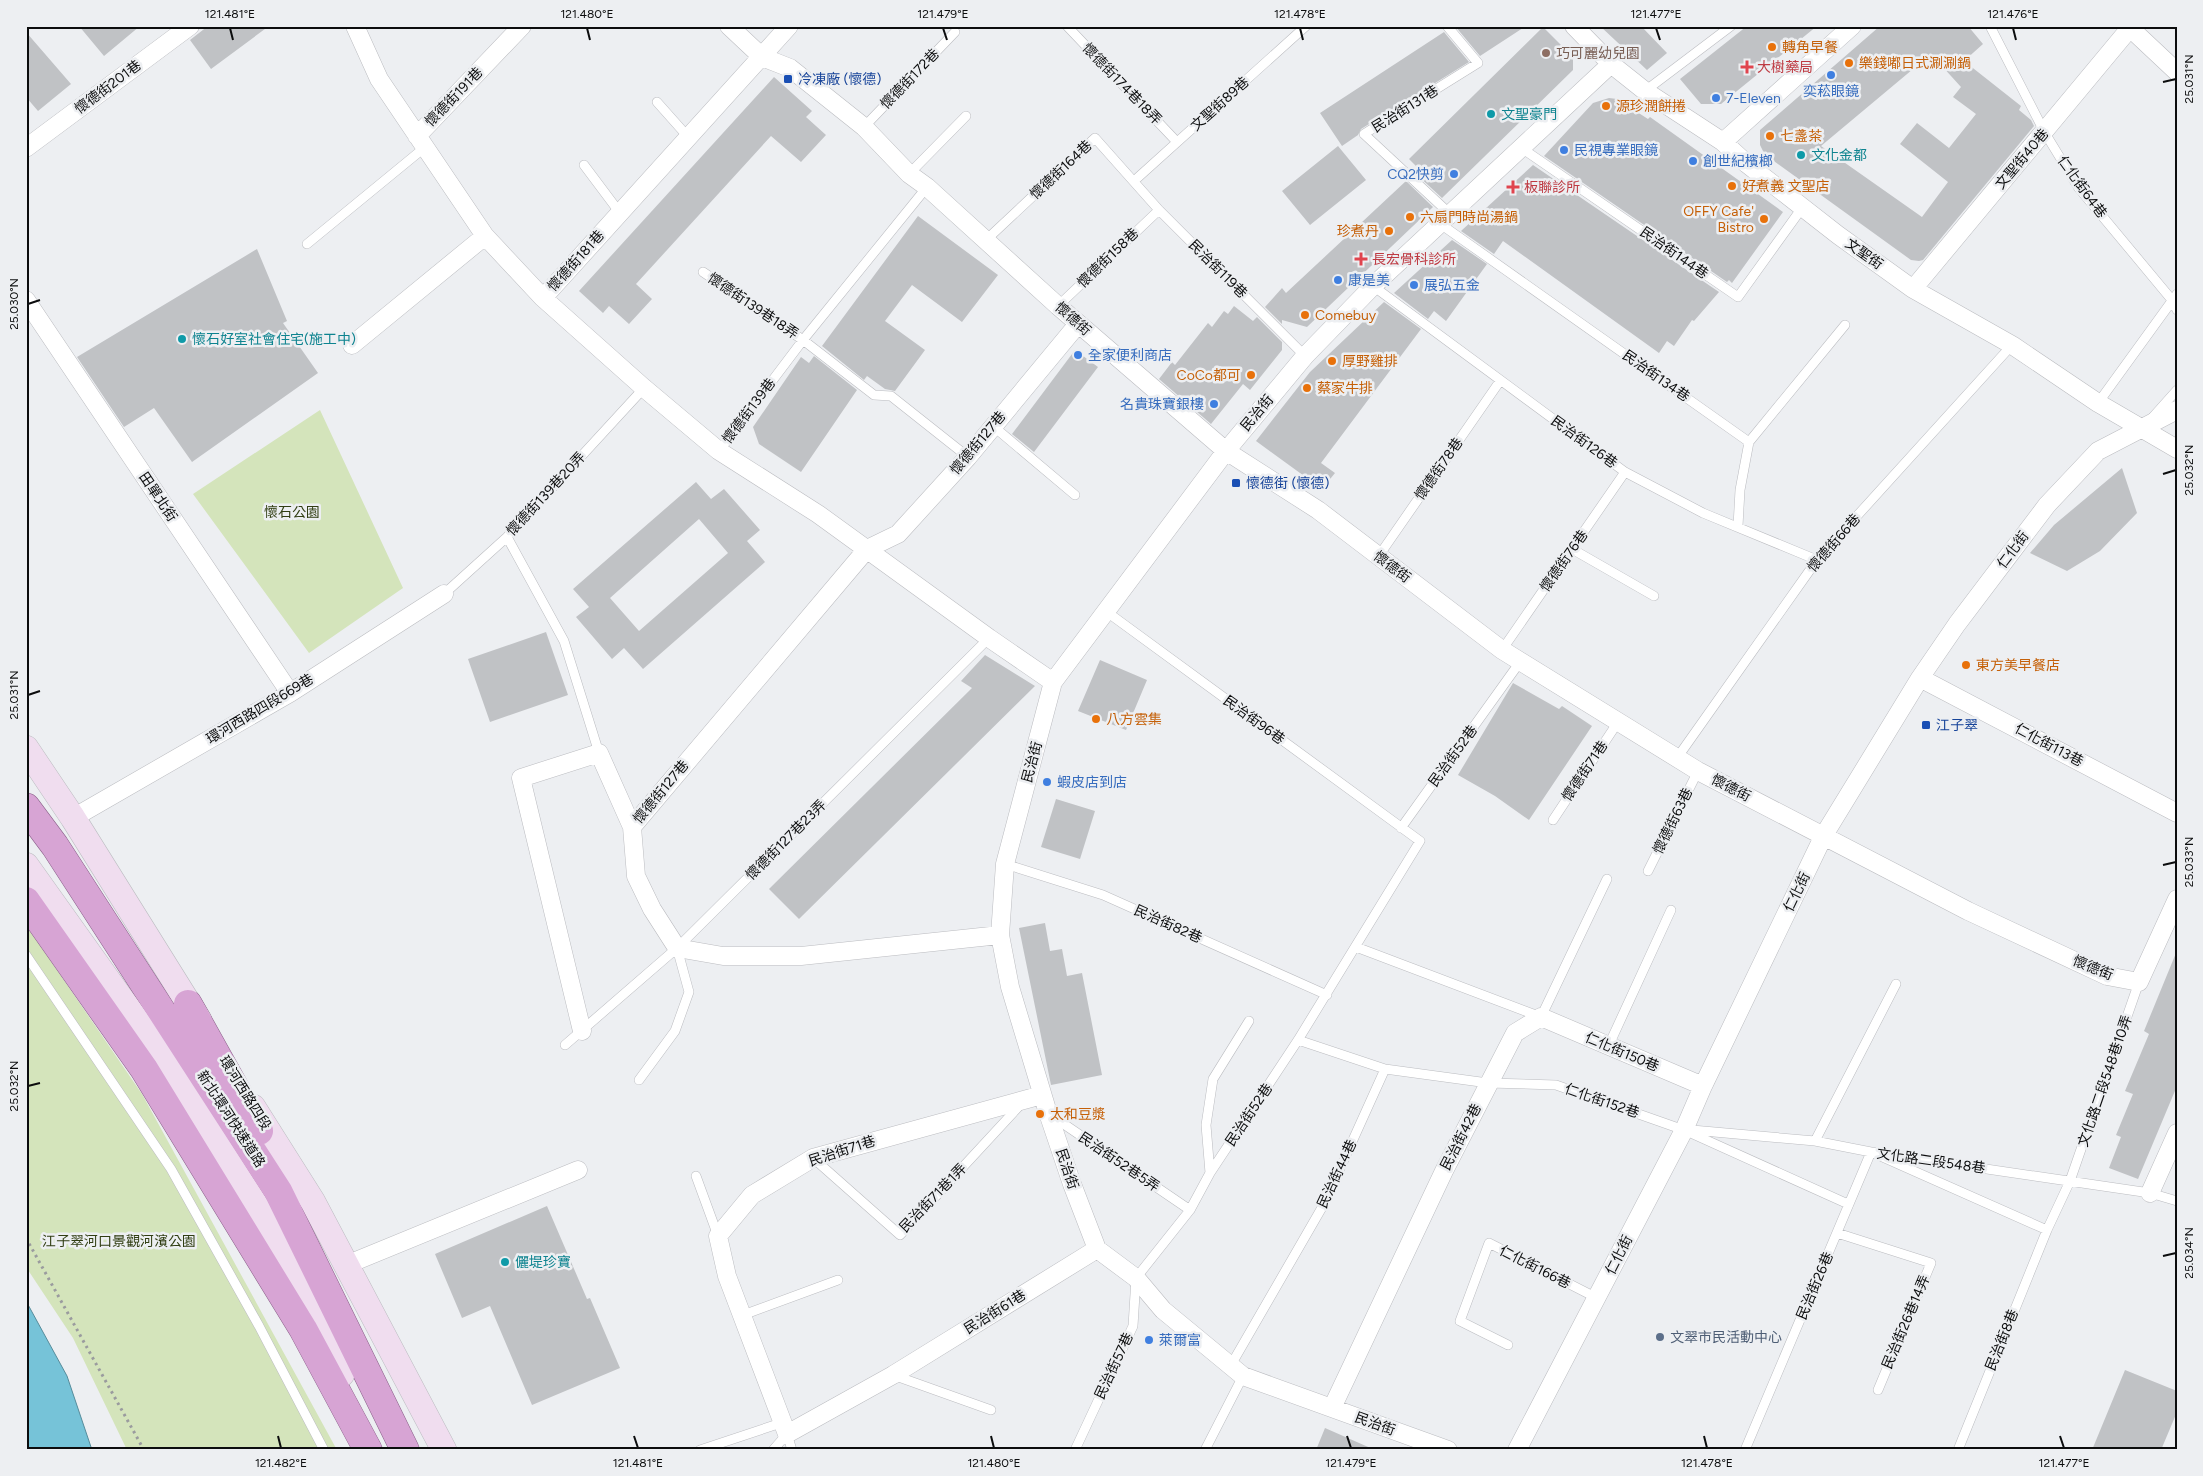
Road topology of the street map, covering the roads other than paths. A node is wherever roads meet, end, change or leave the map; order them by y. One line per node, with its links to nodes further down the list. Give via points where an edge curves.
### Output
1 (190, 26): 28 (street, 懷德街201巷)
2 (355, 26): 24 (street, 懷德街181巷, via 379,79)
3 (522, 26): 24 (street, 懷德街191巷)
4 (729, 26): 15 (street, 懷德街)
5 (789, 26): 15 (street, 懷德街181巷)
6 (1067, 26): 25 (lane, 懷德街174巷18弄)
7 (1306, 26): 25 (lane, 文聖街89巷)
8 (1447, 26): 36 (lane, 民治街131巷, via 1478,63 1364,134)
9 (1574, 26): 16 (street, 文聖街)
10 (1731, 26): 18 (lane)
11 (1852, 26): 26 (street)
12 (1990, 26): 22 (lane, 仁化街64巷)
13 (2129, 27): 17 (street); 22 (street, 文聖街40巷)
14 (955, 32): 21 (lane, 懷德街172巷)
15 (762, 58): 21 (street, 懷德街, via 790,68); 23 (street, 懷德街181巷)
16 (1611, 64): 18 (street, 文聖街); 27 (street, 民治街)
17 (2177, 72)
18 (1645, 91): 26 (street, 文聖街)
19 (657, 102): 23 (lane)
20 (966, 116): 30 (lane)
21 (864, 127): 30 (street, 懷德街)
22 (2045, 133): 42 (street, 文聖街40巷); 43 (lane, 仁化街64巷, via 2078,187)
23 (689, 138): 35 (street, 懷德街181巷)
24 (420, 142): 37 (street, 懷德街181巷); 39 (lane, 懷德街191巷)
25 (1177, 142): 31 (lane, 文聖街89巷)
26 (1722, 142): 33 (street, 文聖街)
27 (1520, 147): 33 (lane, 民治街144巷, via 1738,296); 36 (street, 民治街)
28 (26, 148)
29 (584, 165): 35 (lane)
30 (909, 174): 32 (street, 懷德街)
31 (1134, 181): 34 (lane, 民治街119巷); 38 (lane, 懷德街164巷, via 1095,138)
32 (927, 188): 38 (street, 懷德街); 50 (lane, 懷德街139巷)
33 (1802, 208): 42 (street, 文聖街)
34 (1159, 210): 46 (lane, 懷德街158巷); 53 (lane, 民治街119巷)
35 (620, 213): 44 (street, 懷德街181巷)
36 (1444, 218): 41 (street, 民治街); 61 (lane, 民治街134巷)
37 (485, 236): 44 (street, 懷德街181巷); 52 (street)
38 (985, 241): 46 (street, 懷德街)
39 (307, 244)
40 (703, 272): 50 (lane, 懷德街139巷18弄)
41 (1373, 286): 53 (street, 民治街); 54 (lane, 民治街126巷)
42 (1913, 289): 51 (street, 文聖街)
43 (2174, 297): 47 (lane, 仁化街64巷); 57 (lane)
44 (543, 298): 55 (street, 懷德街139巷)
45 (26, 300): 82 (street, 田單北街)
46 (1058, 306): 48 (street, 懷德街)
47 (2177, 310)
48 (1078, 324): 59 (street, 懷德街127巷); 64 (street, 懷德街)
49 (1844, 325): 61 (lane)
50 (802, 340): 63 (lane, 懷德街139巷); 65 (lane, via 874,395 891,396)
51 (2012, 344): 57 (street, 文聖街); 73 (lane, 懷德街66巷)
52 (352, 345)
53 (1305, 356): 64 (street, 民治街)
54 (1500, 381): 66 (lane, 民治街126巷); 72 (lane, 懷德街78巷)
55 (644, 388): 63 (street, 懷德街139巷); 69 (lane, 懷德街139巷20弄)
56 (2177, 390): 60 (lane)
57 (2098, 403): 60 (street, 文聖街)
58 (2177, 410): 60 (street, 仁化街)
59 (993, 426): 65 (street, 懷德街127巷); 67 (lane)
60 (2141, 429): 62 (street, 文聖街); 80 (street, 仁化街, via 2098,451 2047,505)
61 (1749, 442): 68 (lane, via 1740,490)
62 (2177, 449)
63 (720, 451): 70 (street)
64 (1226, 451): 72 (street, 懷德街, via 1318,510); 76 (street, 民治街)
65 (968, 456): 70 (street, 懷德街127巷, via 898,534)
66 (1624, 472): 68 (lane, 民治街126巷, via 1703,513); 71 (lane, 懷德街76巷)
67 (1076, 495)
68 (1738, 526): 73 (lane, 民治街126巷)
69 (507, 537): 74 (lane, 懷德街139巷20弄); 85 (lane, via 564,641)
70 (866, 549): 77 (street); 92 (street, 懷德街127巷)
71 (1572, 550): 75 (lane); 78 (lane, 懷德街76巷)
72 (1378, 557): 78 (street, 懷德街)
73 (1817, 560): 86 (lane, 懷德街66巷)
74 (444, 594): 82 (street, 環河西路四段669巷)
75 (1654, 596)
76 (1107, 612): 81 (street, 民治街); 93 (lane, 民治街96巷)
77 (988, 638): 81 (street); 104 (lane, 懷德街127巷23弄)
78 (1502, 650): 79 (street, 懷德街)
79 (1520, 662): 83 (street, 懷德街); 93 (lane, 民治街52巷)
80 (1920, 678): 89 (street, 仁化街113巷); 94 (street, 仁化街)
81 (1053, 682): 95 (street, 民治街)
82 (290, 693): 90 (street, 環河西路四段669巷)
83 (1618, 722): 86 (street, 懷德街); 91 (lane, 懷德街71巷)
84 (26, 748): 90 (main road, 環河西路四段)
85 (599, 753): 92 (street, 懷德街127巷); 112 (street, via 521,778)
86 (1677, 758): 87 (street, 懷德街)
87 (1698, 771): 94 (street, 懷德街); 97 (lane, 懷德街63巷)
88 (26, 807): 154 (highway, 新北環河快速道路, via 55,846 278,1191)
89 (2177, 813)
90 (73, 818): 109 (main road, 環河西路四段)
91 (1553, 820)
92 (632, 827): 104 (street, via 636,876 652,910)
93 (1401, 828): 103 (lane, 民治街52巷, via 1420,841)
94 (1824, 835): 106 (street, 懷德街, via 1968,910 2107,976); 119 (street, 仁化街)
95 (1005, 864): 102 (street, 民治街); 108 (lane, 民治街82巷, via 1103,895)
96 (26, 865): 153 (main road, via 150,1040 258,1207)
97 (1648, 871)
98 (1607, 879): 110 (lane)
99 (26, 901): 152 (highway, via 144,1069 303,1329)
100 (1671, 910): 115 (lane)
101 (2175, 910): 106 (street)
102 (1000, 936): 104 (street, via 802,956 723,956); 120 (street, 民治街)
103 (1356, 947): 108 (lane, 民治街52巷); 110 (lane)
104 (677, 948): 112 (lane, 懷德街127巷23弄); 117 (lane, via 689,992 675,1030)
105 (26, 955): 151 (lane, via 171,1169)
106 (2139, 982): 130 (lane, 文化路二段548巷10弄)
107 (1896, 984): 124 (lane)
108 (1327, 995): 113 (lane, 民治街52巷)
109 (188, 1004): 139 (main road, 環河西路四段, via 313,1202); 155 (highway, via 309,1222 361,1323)
110 (1541, 1018): 115 (street, 仁化街150巷); 118 (street, 民治街42巷, via 1515,1033)
111 (1249, 1021): 128 (lane, via 1213,1078 1206,1125)
112 (582, 1031): 114 (lane, 懷德街127巷23弄)
113 (1298, 1040): 116 (lane); 128 (lane, 民治街52巷)
114 (565, 1045)
115 (1608, 1047): 119 (street, 仁化街150巷)
116 (1385, 1069): 118 (lane); 145 (lane, 民治街44巷, via 1324,1204)
117 (639, 1080)
118 (1488, 1084): 122 (lane, 仁化街152巷, via 1556,1085); 148 (street, 民治街42巷)
119 (1703, 1086): 122 (street, 仁化街)
120 (1034, 1097): 121 (street, 民治街); 126 (street, 民治街71巷); 126 (lane, 民治街71巷1弄, via 900,1235)
121 (1048, 1113): 134 (lane, 民治街52巷5弄); 138 (street, 民治街)
122 (1684, 1130): 124 (lane, 文化路二段548巷); 133 (lane); 142 (street, 仁化街)
123 (2177, 1132): 131 (street)
124 (1815, 1142): 125 (lane, 文化路二段548巷)
125 (1871, 1152): 130 (lane, 文化路二段548巷); 133 (lane, 民治街26巷); 135 (lane)
126 (813, 1158): 137 (street, 民治街71巷, via 752,1195)
127 (578, 1170): 139 (street)
128 (1210, 1173): 134 (lane, 民治街52巷)
129 (696, 1176): 137 (lane)
130 (2070, 1181): 131 (lane, 文化路二段548巷); 135 (lane, 文化路二段548巷10弄)
131 (2150, 1193): 132 (lane, 文化路二段548巷)
132 (2177, 1201)
133 (1848, 1204): 136 (lane, 民治街26巷)
134 (1190, 1210): 140 (lane, 民治街52巷)
135 (2047, 1230): 164 (lane, 民治街8巷)
136 (1837, 1234): 147 (lane, 民治街26巷14弄, via 1931,1263); 163 (lane, 民治街26巷)
137 (718, 1236): 143 (street, via 727,1276)
138 (1097, 1249): 140 (street, 民治街); 146 (street, 民治街61巷)
139 (346, 1265): 156 (main road, 環河西路四段)
140 (1136, 1278): 145 (street, 民治街, via 1163,1310); 159 (lane, 民治街57巷, via 1133,1326)
141 (838, 1280): 143 (lane)
142 (1597, 1298): 144 (lane, 仁化街166巷, via 1489,1243 1460,1321); 162 (street, 仁化街)
143 (743, 1315): 150 (street)
144 (1508, 1344)
145 (1237, 1370): 148 (street, 民治街); 160 (lane, 民治街44巷)
146 (893, 1375): 149 (lane); 150 (street, 民治街61巷)
147 (1878, 1390)
148 (1332, 1408): 161 (street, 民治街)
149 (992, 1410)
150 (787, 1436): 157 (lane); 158 (lane, 民治街61巷)
151 (324, 1450)
152 (368, 1450)
153 (380, 1450)
154 (405, 1450)
155 (419, 1450)
156 (444, 1450)
157 (700, 1450)
158 (773, 1450)
159 (1076, 1450)
160 (1205, 1450)
161 (1448, 1450)
162 (1517, 1450)
163 (1745, 1450)
164 (1958, 1450)

